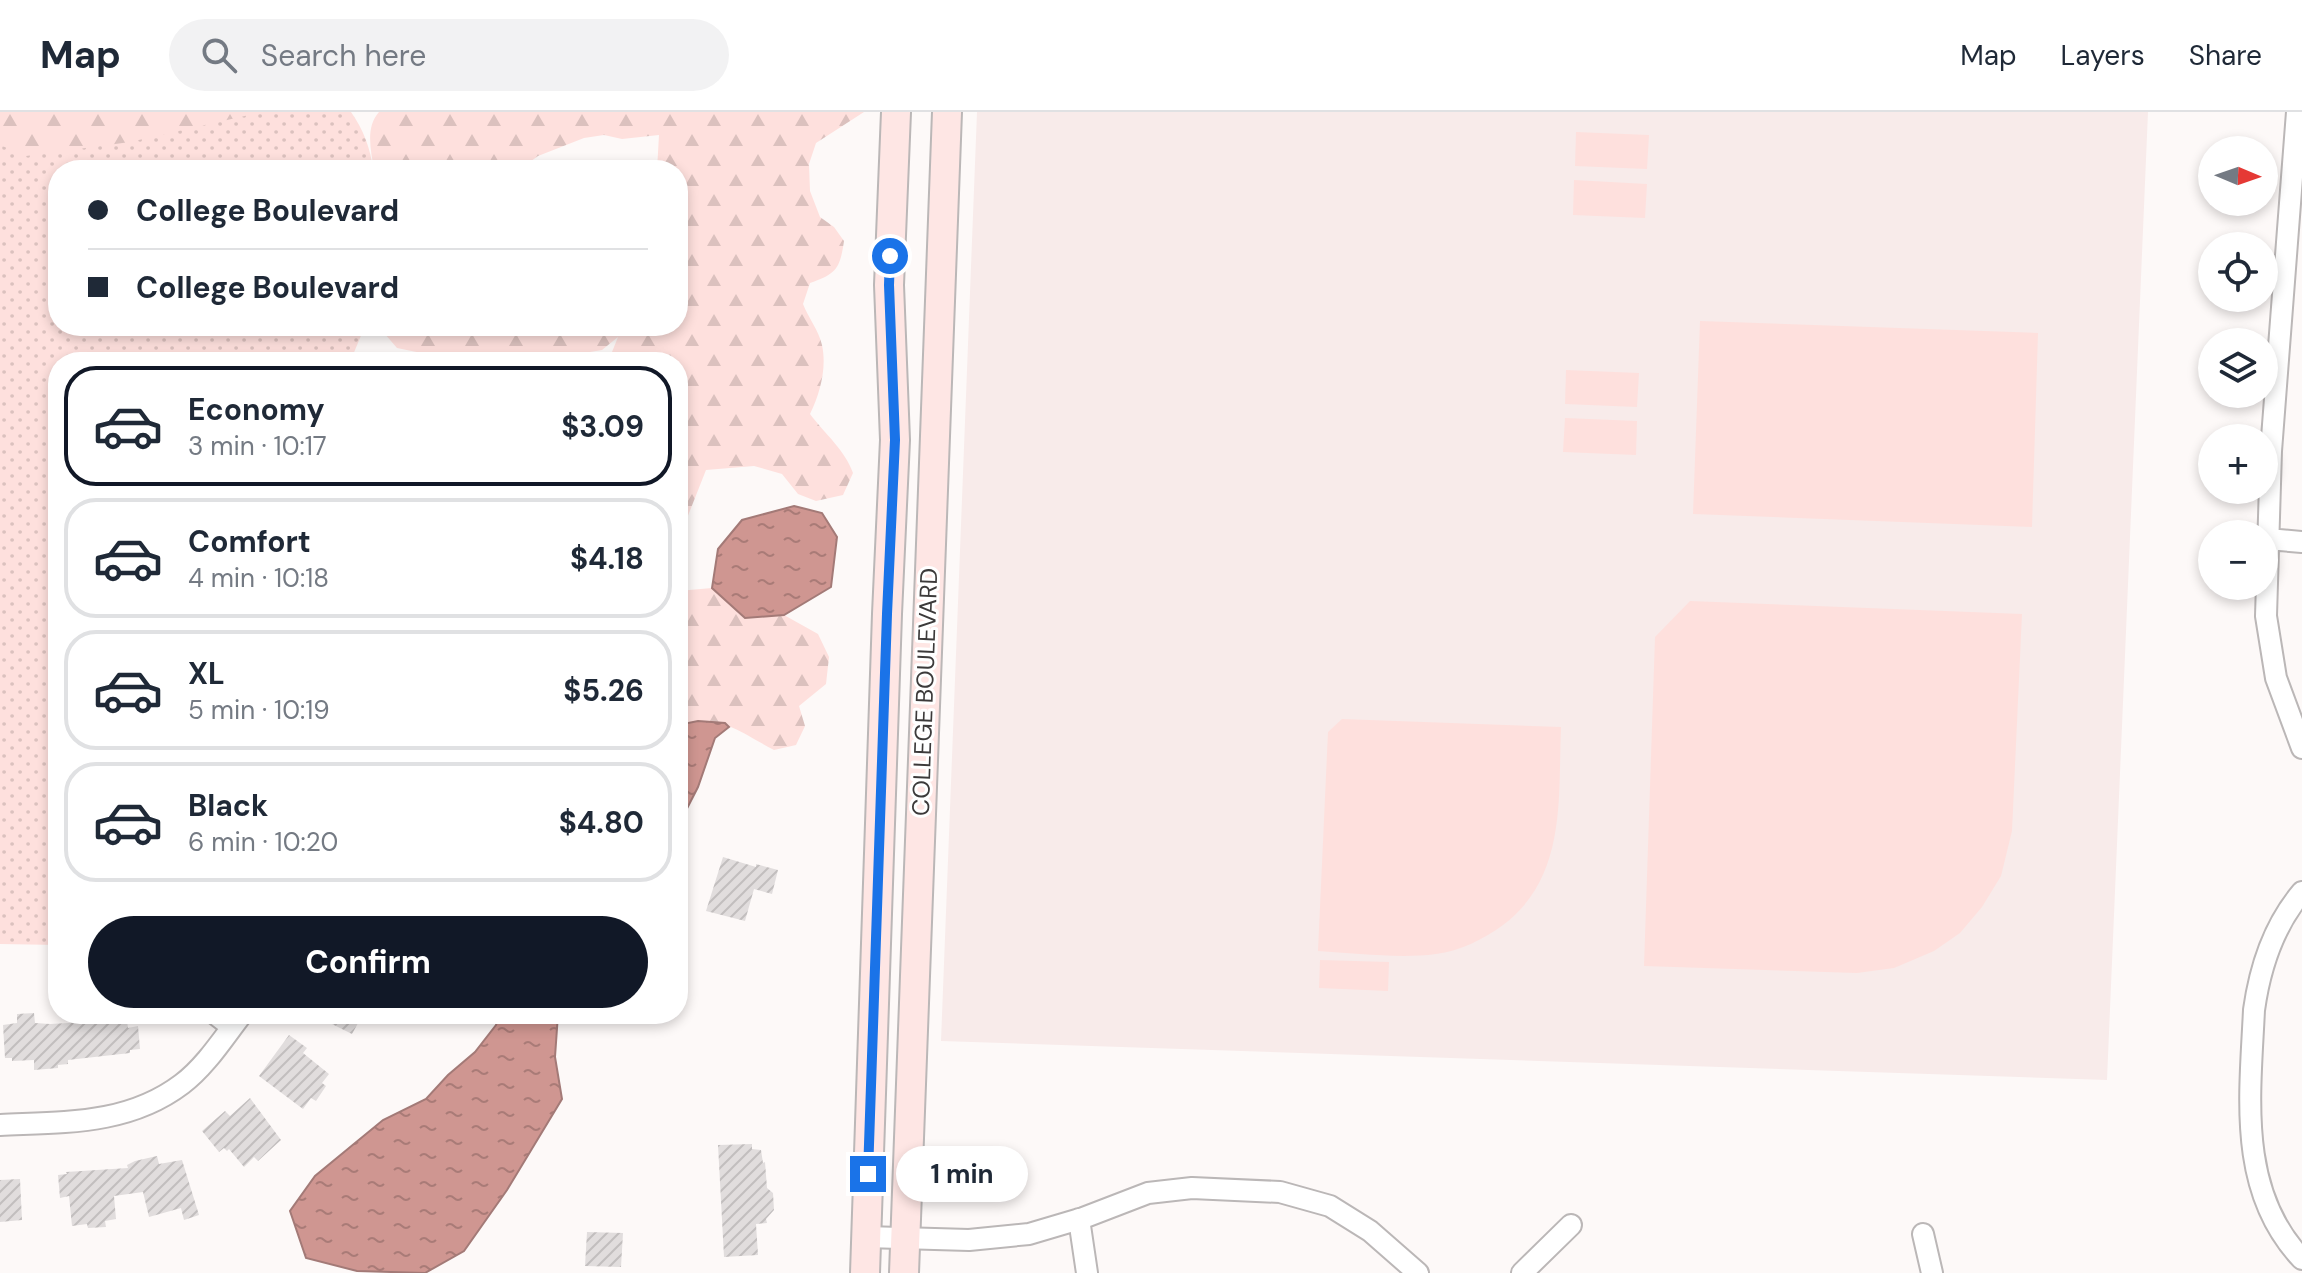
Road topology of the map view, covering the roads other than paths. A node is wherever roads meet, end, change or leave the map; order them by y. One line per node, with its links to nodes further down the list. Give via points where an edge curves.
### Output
1 (896, 112): 15 (main road, COLLEGE BOULEVARD, via 889,285 895,440)
2 (947, 112): 16 (main road, COLLEGE BOULEVARD)
3 (2297, 112): 4 (street)
4 (2269, 520)
5 (2278, 540): 6 (street)
6 (2302, 542)
7 (2266, 600): 8 (street, via 2270,649)
8 (2302, 748)
9 (2302, 892): 17 (street, via 2278,927 2257,992 2250,1129 2267,1209)
10 (234, 1024): 11 (street, via 183,1084 140,1109 96,1121)
11 (0, 1125)
12 (1079, 1219): 16 (street, via 1029,1234 969,1240); 20 (street); 21 (street, via 1148,1193 1192,1188 1280,1192 1330,1206 1370,1231)
13 (1571, 1225): 22 (street)
14 (1923, 1234): 23 (street)
15 (866, 1237): 16 (street); 18 (main road, COLLEGE BOULEVARD)
16 (905, 1237): 19 (main road, COLLEGE BOULEVARD)
17 (2302, 1259)
18 (865, 1273)
19 (904, 1273)
20 (1087, 1273)
21 (1418, 1273)
22 (1522, 1273)
23 (1932, 1273)

